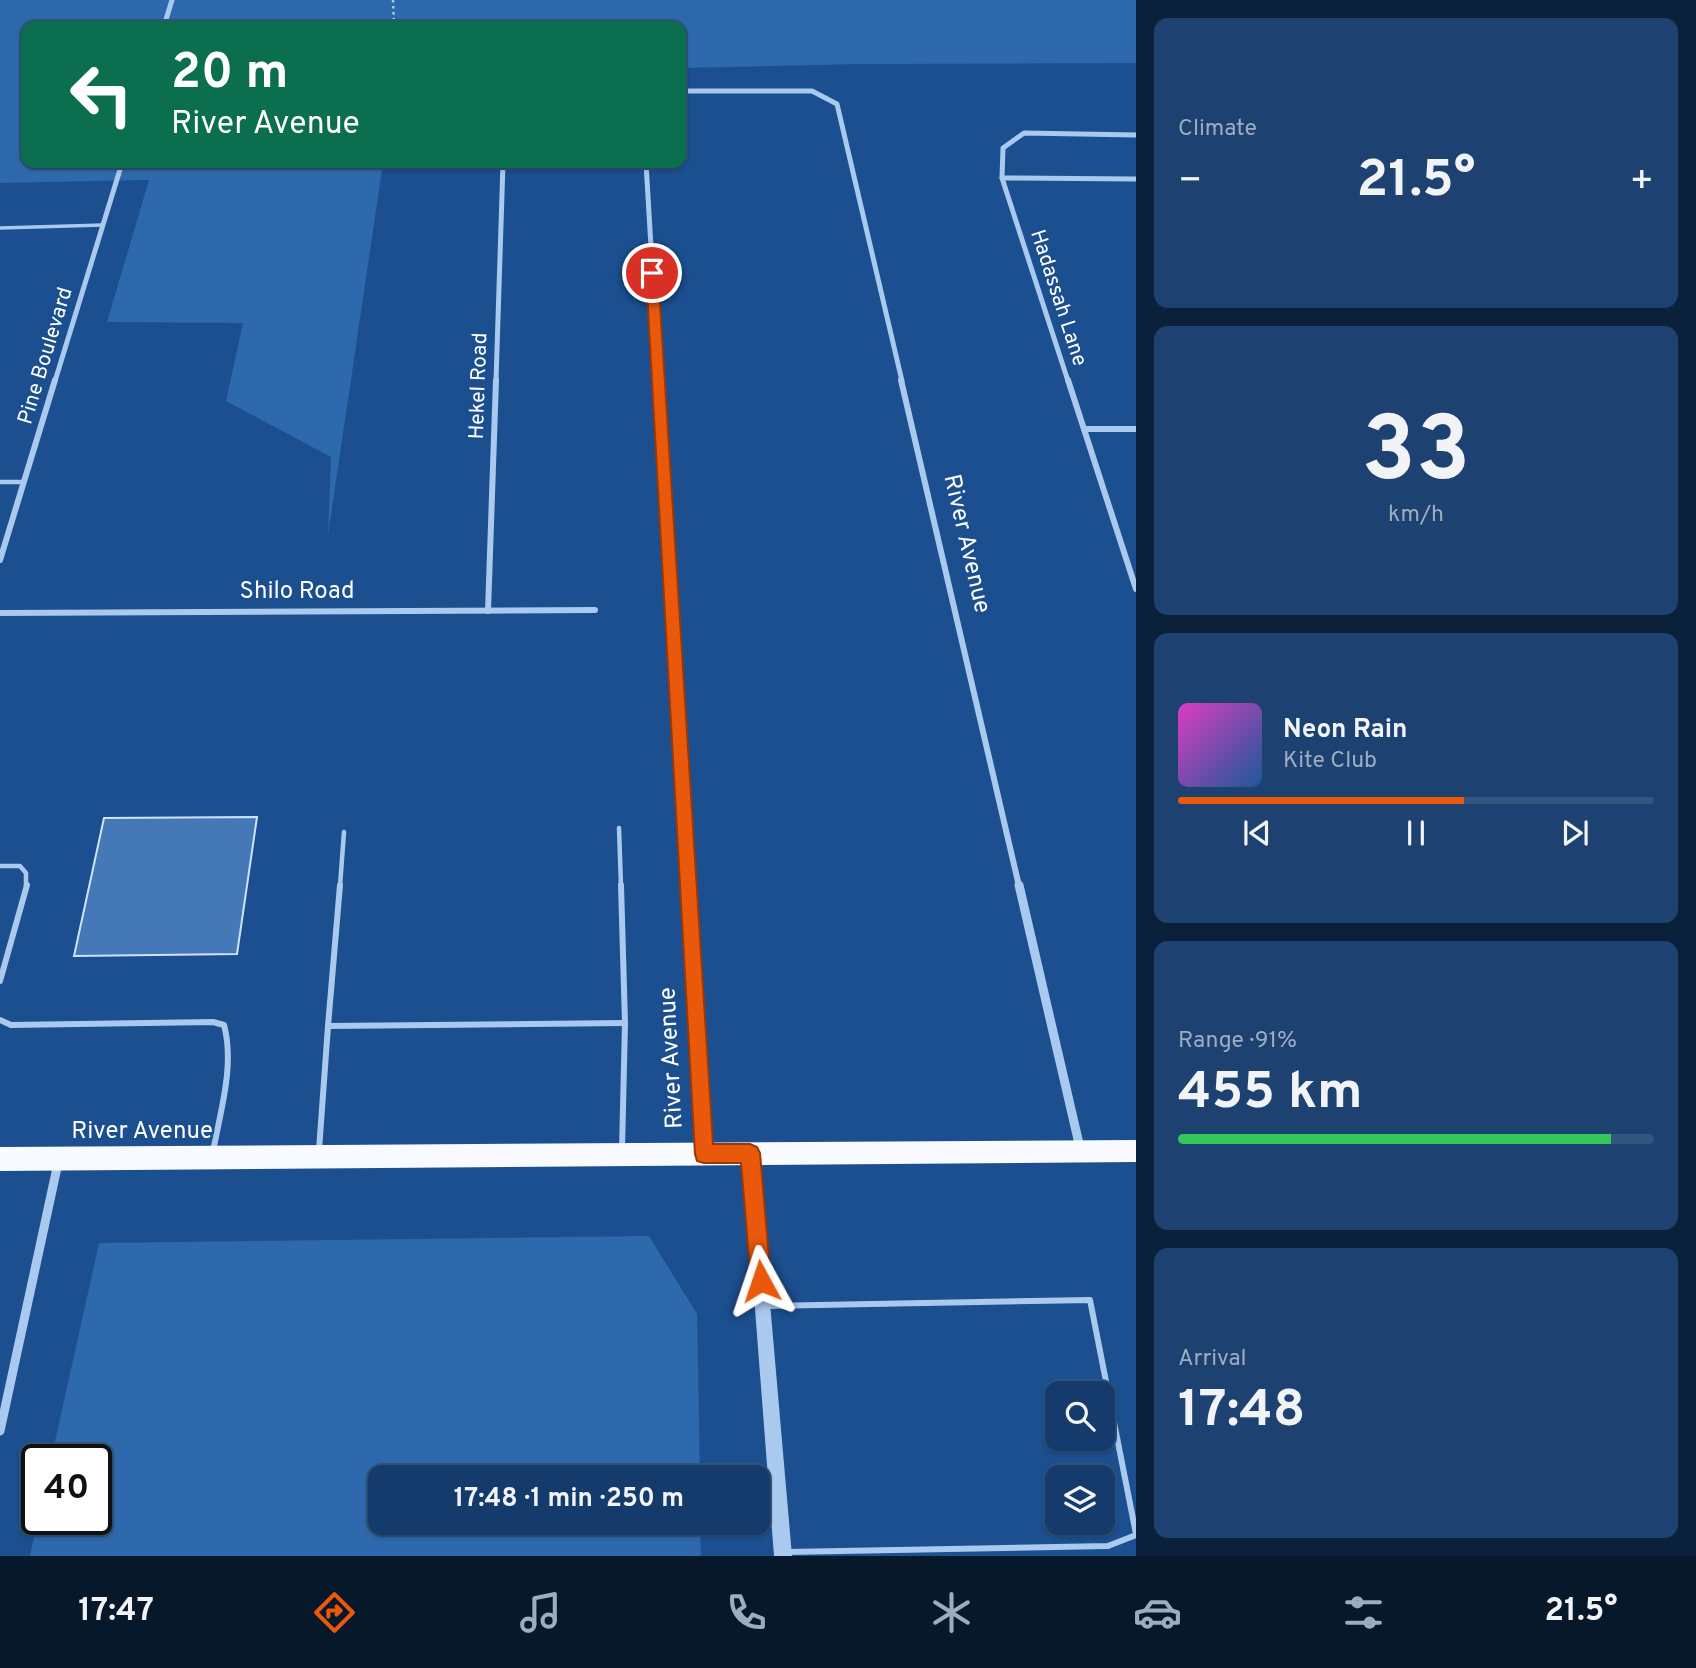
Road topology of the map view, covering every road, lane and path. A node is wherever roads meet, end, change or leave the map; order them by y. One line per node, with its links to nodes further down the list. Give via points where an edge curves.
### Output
1 (172, 0): 3 (street)
2 (393, 0): 4 (path)
3 (166, 21)
4 (394, 21)
5 (686, 92): 30 (street, River Avenue, via 812,91 836,104)
6 (1136, 135): 10 (street, Hadassah Lane, via 1024,133 1003,148)
7 (120, 168): 12 (street, Pine Boulevard)
8 (503, 168): 21 (street, Hekel Road)
9 (646, 168): 34 (street, River Avenue)
10 (1002, 178): 11 (street); 14 (street, Hadassah Lane)
11 (1136, 179)
12 (103, 225): 13 (lane); 17 (street, Pine Boulevard)
13 (0, 228)
14 (1084, 429): 15 (street); 19 (street, Hadassah Lane)
15 (1136, 429)
16 (0, 482): 17 (lane)
17 (23, 482): 18 (street, Pine Boulevard)
18 (0, 560)
19 (1136, 589)
20 (595, 610): 21 (street, Shilo Road)
21 (488, 611): 22 (street, Shilo Road)
22 (0, 613)
23 (619, 828): 28 (lane)
24 (344, 832): 29 (lane)
25 (0, 866): 26 (lane, via 20,866 27,884)
26 (0, 981)
27 (0, 1020): 35 (lane, via 11,1025 213,1021 224,1026 228,1052)
28 (625, 1023): 29 (lane); 33 (lane)
29 (328, 1026): 36 (lane)
30 (1081, 1152): 31 (highway, River Avenue); 32 (highway, River Avenue)
31 (1136, 1152)
32 (750, 1153): 34 (highway, River Avenue); 39 (street)
33 (622, 1154): 34 (highway, River Avenue); 36 (highway, River Avenue)
34 (704, 1154)
35 (213, 1157): 36 (highway, River Avenue); 37 (highway, River Avenue)
36 (318, 1157)
37 (58, 1158): 38 (highway, River Avenue); 40 (street)
38 (0, 1159)
39 (763, 1306): 41 (lane, via 1090,1300); 42 (street)
40 (0, 1431)
41 (1136, 1534): 42 (lane, via 1108,1546)
42 (783, 1554)

